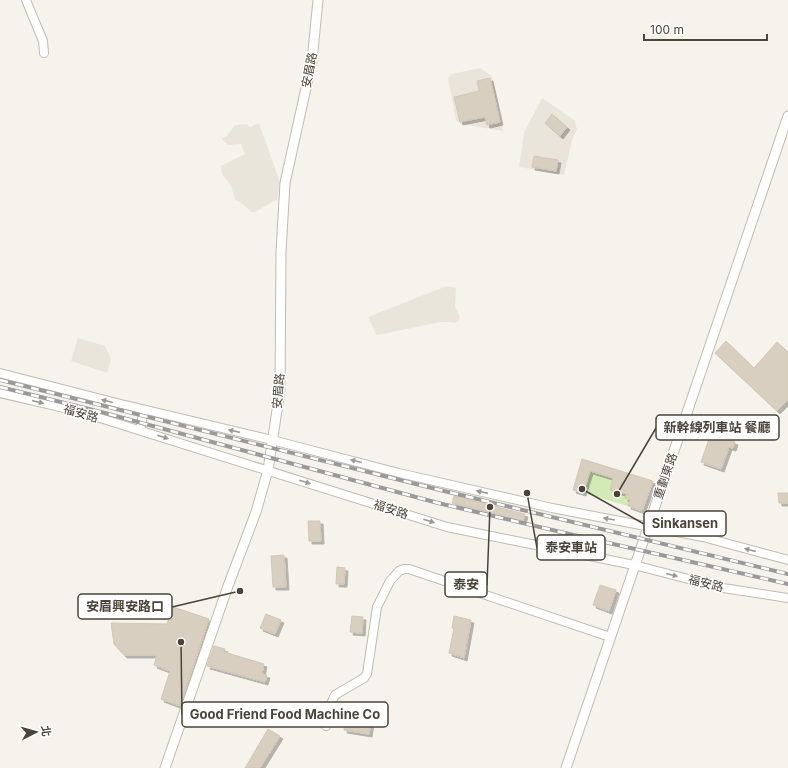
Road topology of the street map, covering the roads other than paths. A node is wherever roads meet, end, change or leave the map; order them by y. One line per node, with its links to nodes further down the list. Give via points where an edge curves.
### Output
1 (26, 0): 3 (street, via 43,41)
2 (318, 0): 9 (street, 安眉路, via 312,60 285,183 281,252 280,390)
3 (44, 53)
4 (788, 116): 11 (street, 重劃東路)
5 (0, 373): 7 (street, 福安路, one-way to 5)
6 (0, 393): 8 (street, 福安路, one-way to 8, via 75,410)
7 (144, 410): 8 (street); 9 (street, 福安路, one-way to 7)
8 (140, 430): 10 (street, 福安路, one-way to 10)
9 (272, 440): 10 (street, 安眉路); 11 (street, 福安路, one-way to 9, via 552,508 399,473)
10 (268, 470): 13 (street, 福安路, one-way to 13, via 447,527); 17 (street, 安眉路, via 256,512)
11 (648, 526): 12 (street, 福安路, one-way to 11, via 703,537); 13 (street, 重劃東路)
12 (788, 560)
13 (634, 565): 14 (street, 福安路, one-way to 14, via 723,588); 15 (street, 重劃東路)
14 (788, 598)
15 (610, 638): 16 (street, via 404,569 390,581 377,606 367,674 335,695 328,710); 18 (street, 重劃東路)
16 (326, 726)
17 (165, 768)
18 (566, 768)

